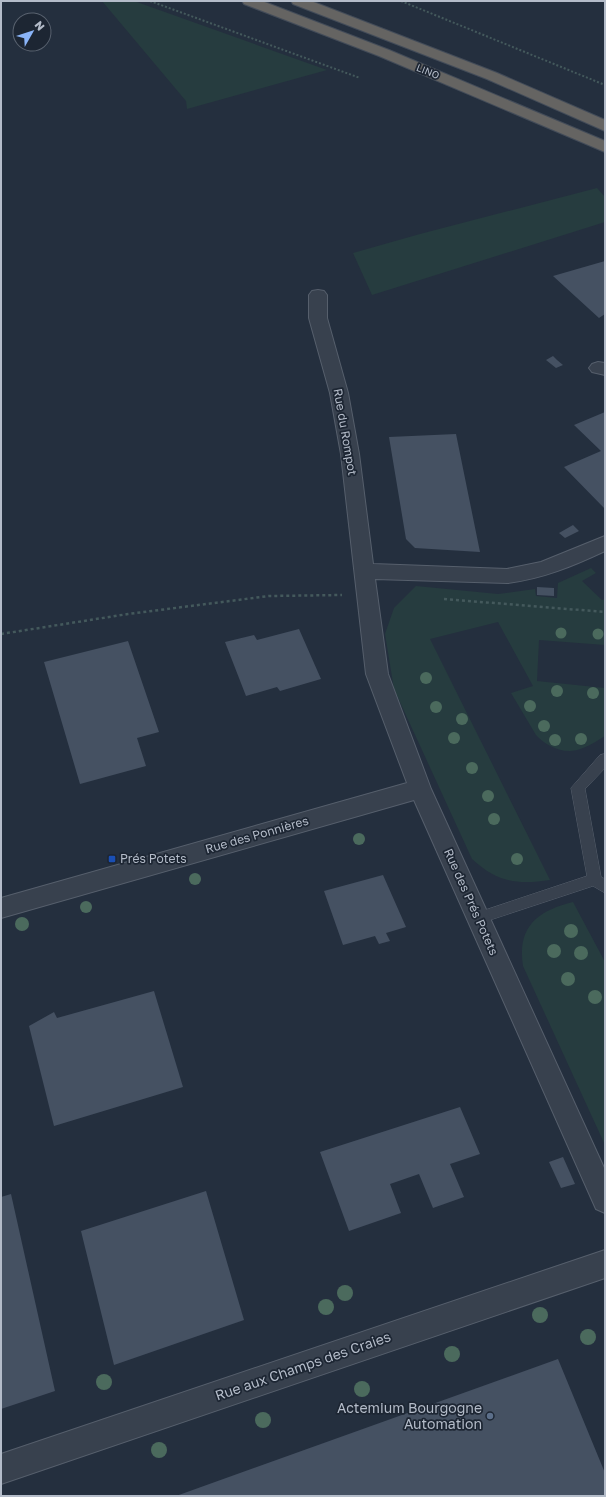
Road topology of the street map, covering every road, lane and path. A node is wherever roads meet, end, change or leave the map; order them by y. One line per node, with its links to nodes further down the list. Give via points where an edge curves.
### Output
1 (150, 1): 5 (path)
2 (249, 1): 8 (highway, LINO, via 452,80)
3 (298, 1): 7 (highway, LINO, via 492,76)
4 (401, 1): 6 (path)
5 (360, 78)
6 (605, 85)
7 (605, 126)
8 (605, 147)
9 (318, 295): 11 (street, Rue du Rompot, via 318,318 339,393 350,454)
10 (605, 542): 11 (street, via 557,564 524,574 507,576)
11 (365, 571): 12 (street, Rue du Rompot)
12 (368, 595): 15 (path, via 269,596); 17 (street, Rue des Prés Potets, via 377,674)
13 (442, 599): 14 (path)
14 (605, 612)
15 (1, 634)
16 (605, 759): 18 (lane, via 578,788)
17 (420, 789): 19 (street, Rue des Ponnières); 20 (street, Rue des Prés Potets)
18 (600, 883): 20 (lane)
19 (1, 908)
20 (478, 918): 21 (street, Rue des Prés Potets)
21 (605, 1200)
22 (605, 1264): 23 (street, Rue aux Champs des Craies)
23 (1, 1469)

